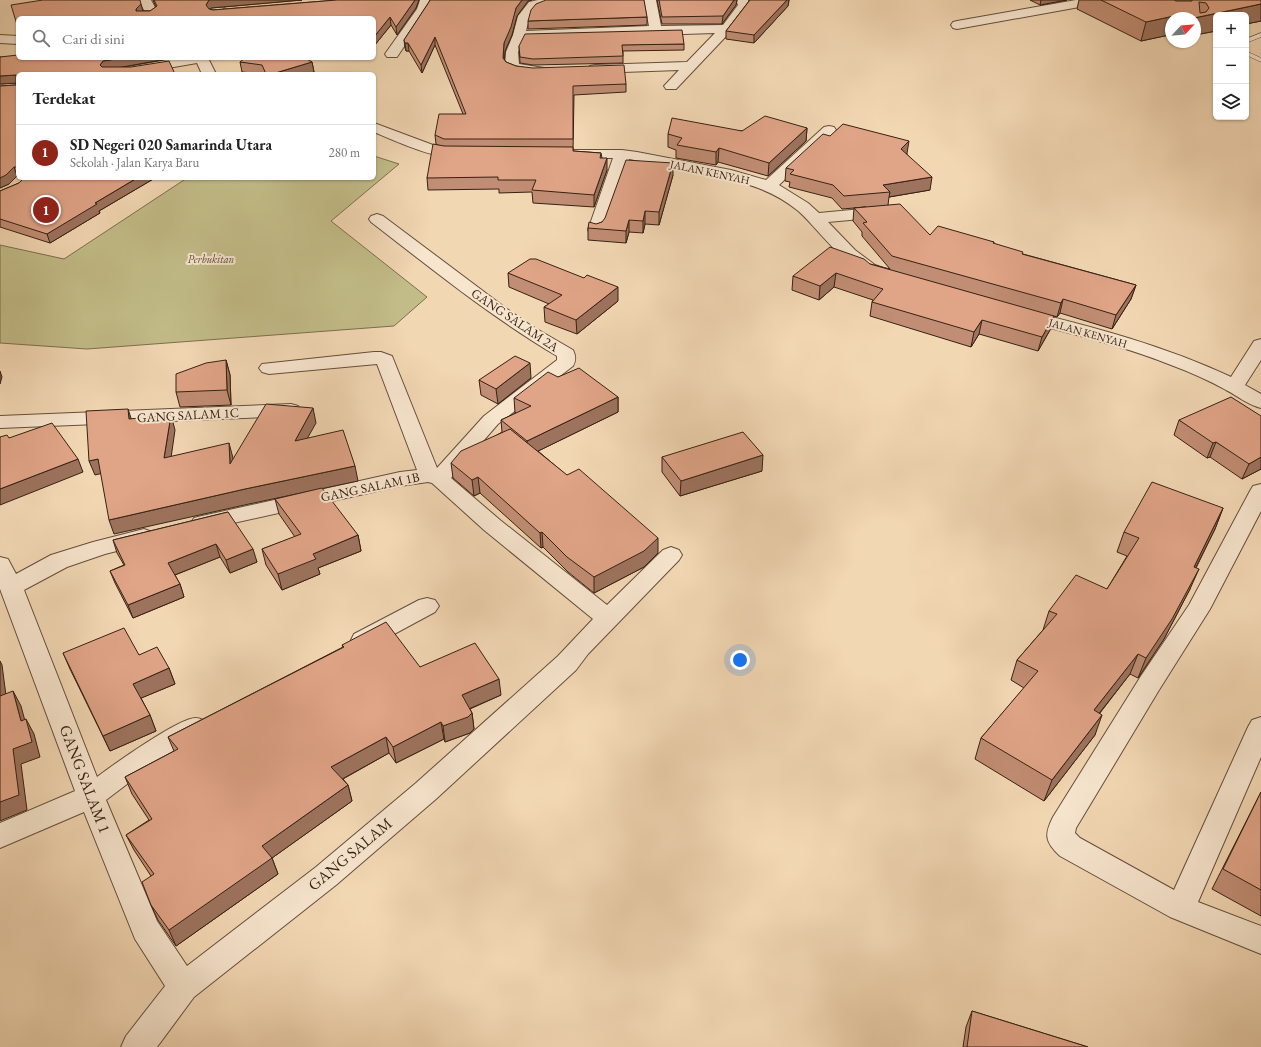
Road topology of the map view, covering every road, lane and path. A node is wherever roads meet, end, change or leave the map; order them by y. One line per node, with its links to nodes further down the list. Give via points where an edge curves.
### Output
1 (145, 0): 10 (street, via 152,13)
2 (221, 0): 9 (street)
3 (426, 0): 19 (street, via 423,9)
4 (552, 0): 14 (street, via 529,7)
5 (650, 0): 13 (street)
6 (742, 0): 12 (street, via 744,5)
7 (1096, 0): 11 (street)
8 (229, 10): 9 (street)
9 (214, 15)
10 (148, 16)
11 (956, 25)
12 (726, 29): 13 (street); 24 (street)
13 (656, 30): 14 (street)
14 (519, 35): 26 (street, via 512,52 512,66 522,70)
15 (1261, 35): 18 (lane)
16 (0, 39): 17 (street)
17 (16, 40)
18 (1249, 40)
19 (392, 54)
20 (1249, 54): 23 (lane)
21 (190, 60): 27 (street)
22 (202, 60): 28 (street)
23 (1261, 60)
24 (690, 66): 25 (street); 29 (street)
25 (585, 70)
26 (555, 71)
27 (122, 72)
28 (208, 72)
29 (670, 86)
30 (376, 128): 32 (street, via 432,150)
31 (829, 130): 35 (street)
32 (476, 154)
33 (556, 154): 34 (street, JALAN KENYAH)
34 (622, 154): 35 (street, JALAN KENYAH, via 734,175); 39 (street)
35 (769, 186): 37 (street, JALAN KENYAH, via 785,193)
36 (895, 211): 37 (street)
37 (817, 218): 40 (street, JALAN KENYAH, via 866,267)
38 (378, 219): 48 (street, GANG SALAM 2A, via 501,314 566,354 567,358 566,362 491,420)
39 (596, 230)
40 (893, 277)
41 (1007, 310): 44 (street, JALAN KENYAH, via 1157,353)
42 (1261, 345): 44 (street)
43 (269, 368): 48 (street, via 374,358 385,360)
44 (1235, 386): 45 (street, JALAN KENYAH)
45 (1261, 402)
46 (305, 409): 47 (street, GANG SALAM 1C)
47 (0, 422)
48 (434, 477): 51 (street, GANG SALAM 1B, via 400,479 174,530 100,548); 53 (street, GANG SALAM 1B)
49 (1261, 492): 59 (street, via 1198,609 1150,683 1061,833 1061,839 1070,847)
50 (671, 555): 53 (street)
51 (6, 576): 57 (street, GANG SALAM 1)
52 (427, 606): 54 (street)
53 (608, 618): 61 (street, GANG SALAM, via 567,663 426,791 337,866)
54 (345, 649)
55 (215, 718): 57 (street, via 166,744)
56 (1261, 727): 59 (street)
57 (92, 796): 58 (street); 61 (street, GANG SALAM 1, via 146,929)
58 (0, 836)
59 (1180, 908): 60 (street)
60 (1261, 940)
61 (183, 987): 62 (street, GANG SALAM)
62 (137, 1047)

